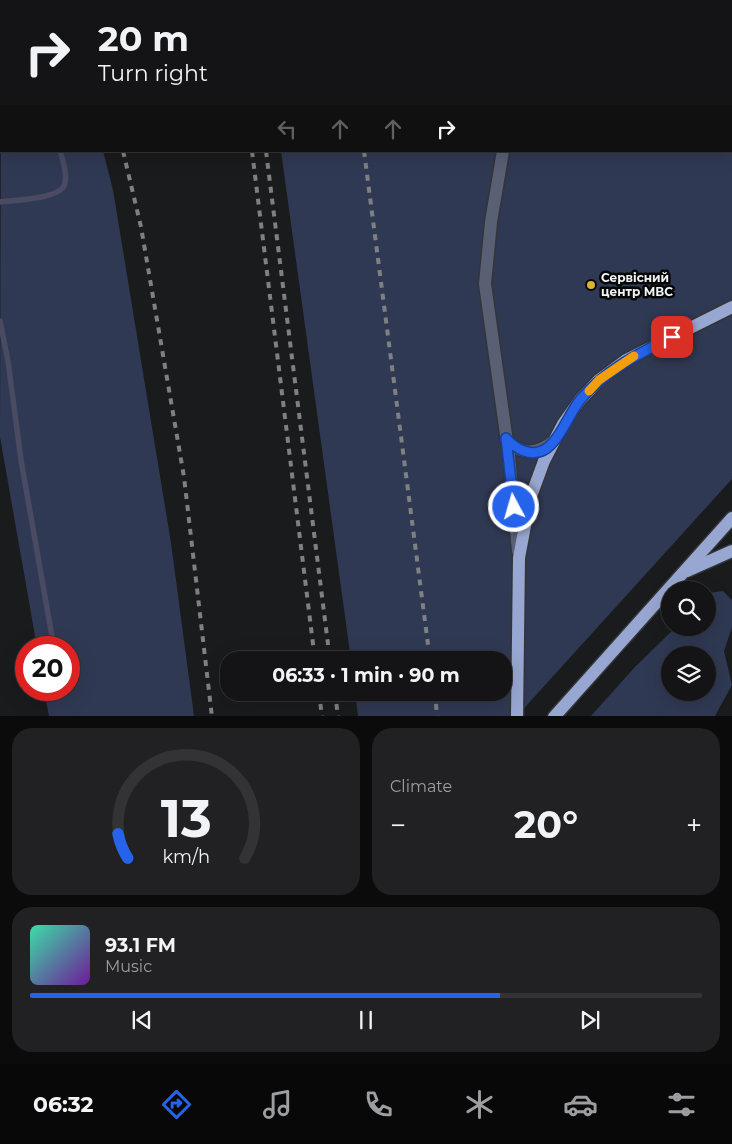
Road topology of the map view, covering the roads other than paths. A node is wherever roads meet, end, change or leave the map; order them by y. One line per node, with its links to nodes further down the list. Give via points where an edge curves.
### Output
1 (503, 152): 3 (lane, via 484,284)
2 (732, 308): 4 (main road, via 626,360 580,400)
3 (506, 438): 4 (lane, via 516,448 533,452 544,450); 7 (lane)
4 (554, 441): 7 (main road, via 530,499)
5 (732, 518): 8 (main road)
6 (732, 552): 8 (main road)
7 (519, 558): 9 (main road)
8 (683, 573): 10 (main road)
9 (517, 716)
10 (554, 716)

